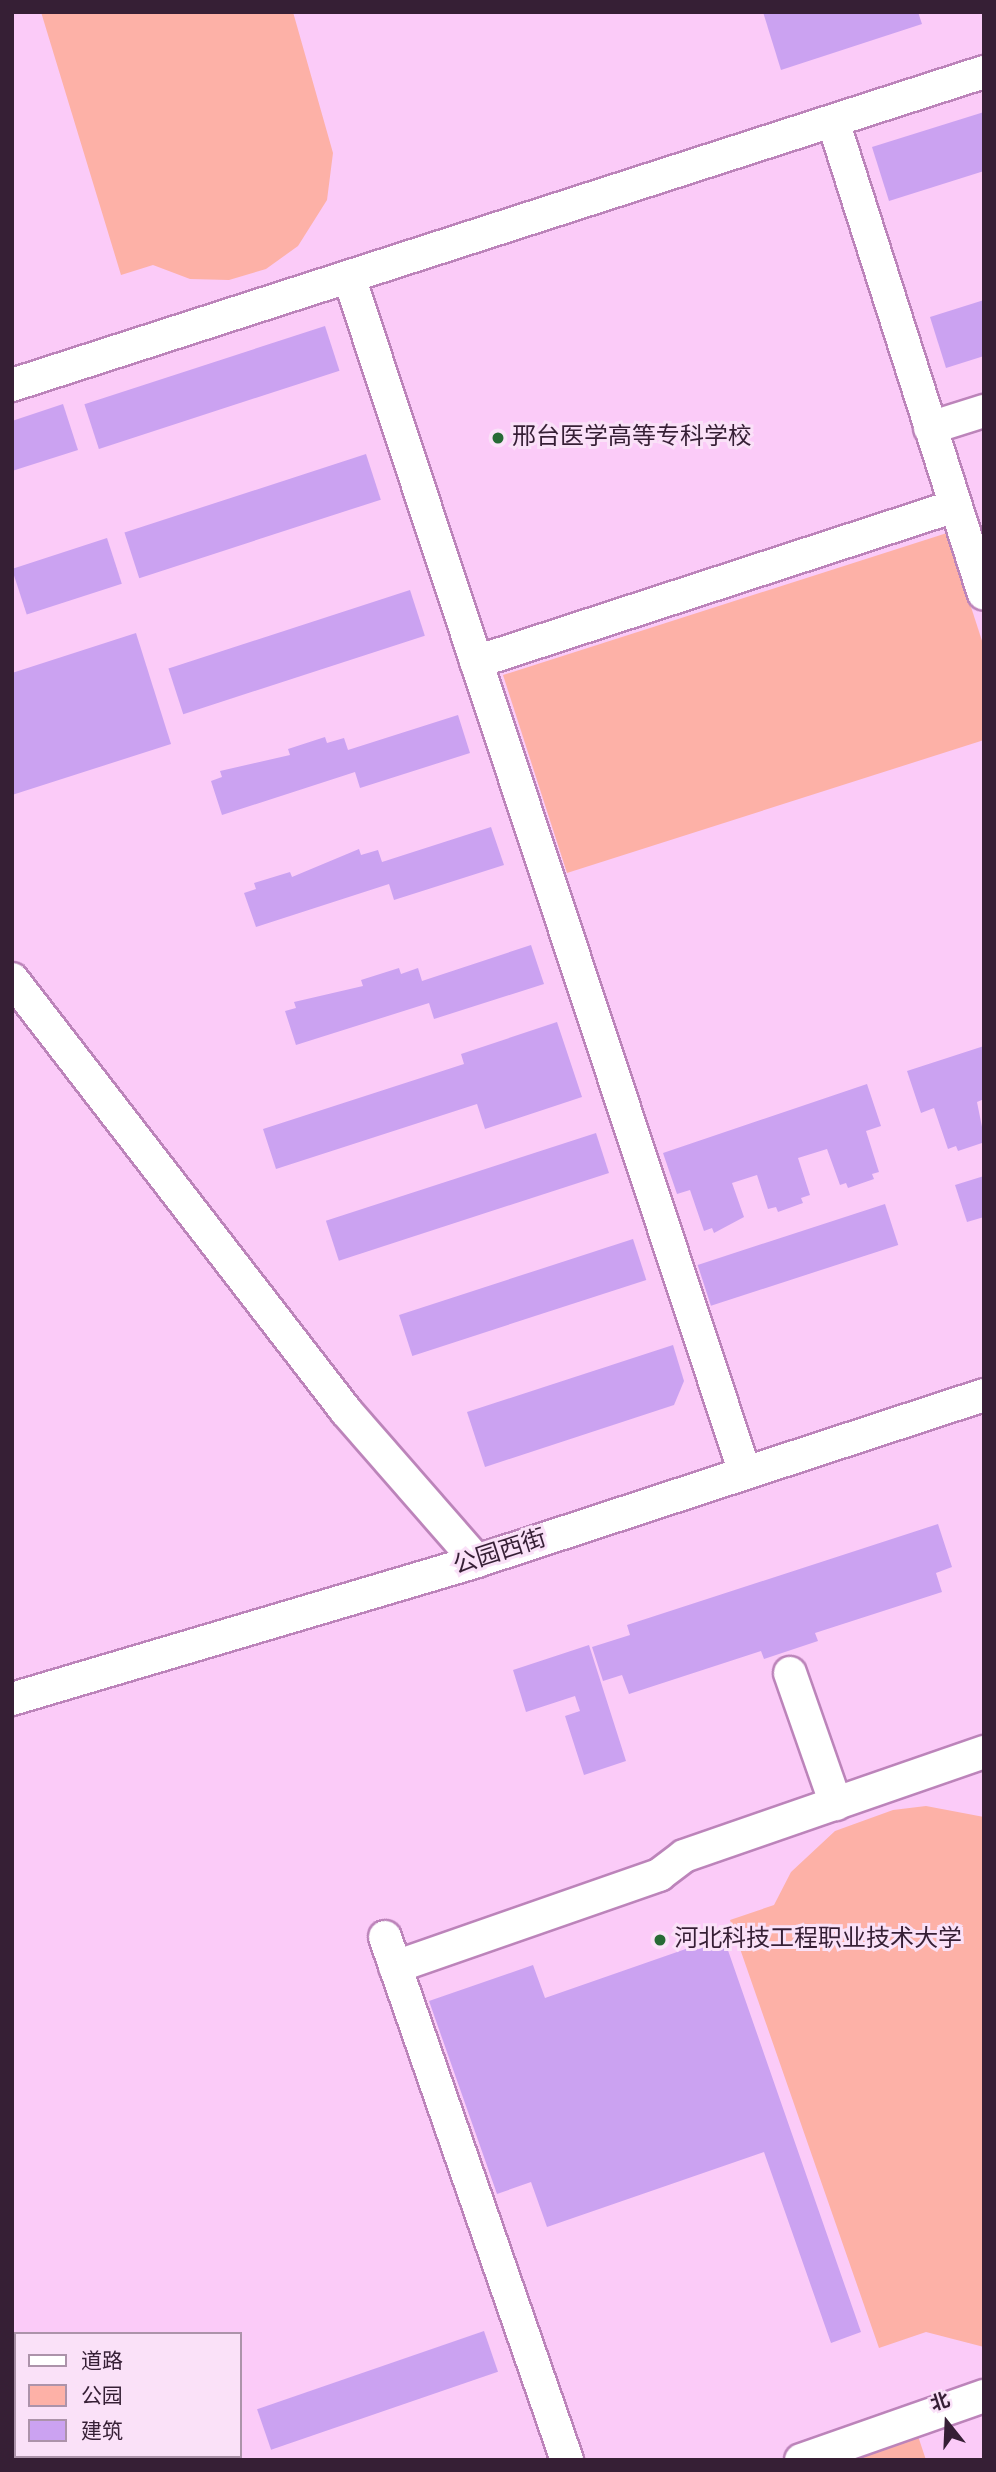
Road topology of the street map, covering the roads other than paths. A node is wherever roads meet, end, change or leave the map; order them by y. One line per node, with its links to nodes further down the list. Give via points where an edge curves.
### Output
1 (984, 72): 2 (street)
2 (833, 121): 3 (street); 6 (street)
3 (349, 277): 4 (street); 9 (street)
4 (12, 385)
5 (984, 411): 6 (street)
6 (930, 428): 7 (street)
7 (955, 506): 8 (street); 9 (street)
8 (984, 593)
9 (476, 662): 12 (street)
10 (12, 979): 13 (street, via 346,1411)
11 (984, 1395): 12 (street, 公园西街)
12 (745, 1473): 13 (street, 公园西街)
13 (477, 1561): 15 (street, 公园西街)
14 (790, 1673): 17 (street)
15 (12, 1699)
16 (984, 1752): 17 (street)
17 (836, 1804): 19 (street, via 684,1857 659,1875)
18 (385, 1937): 19 (street)
19 (395, 1967): 21 (street)
20 (984, 2396): 22 (street)
21 (566, 2460)
22 (800, 2460)

